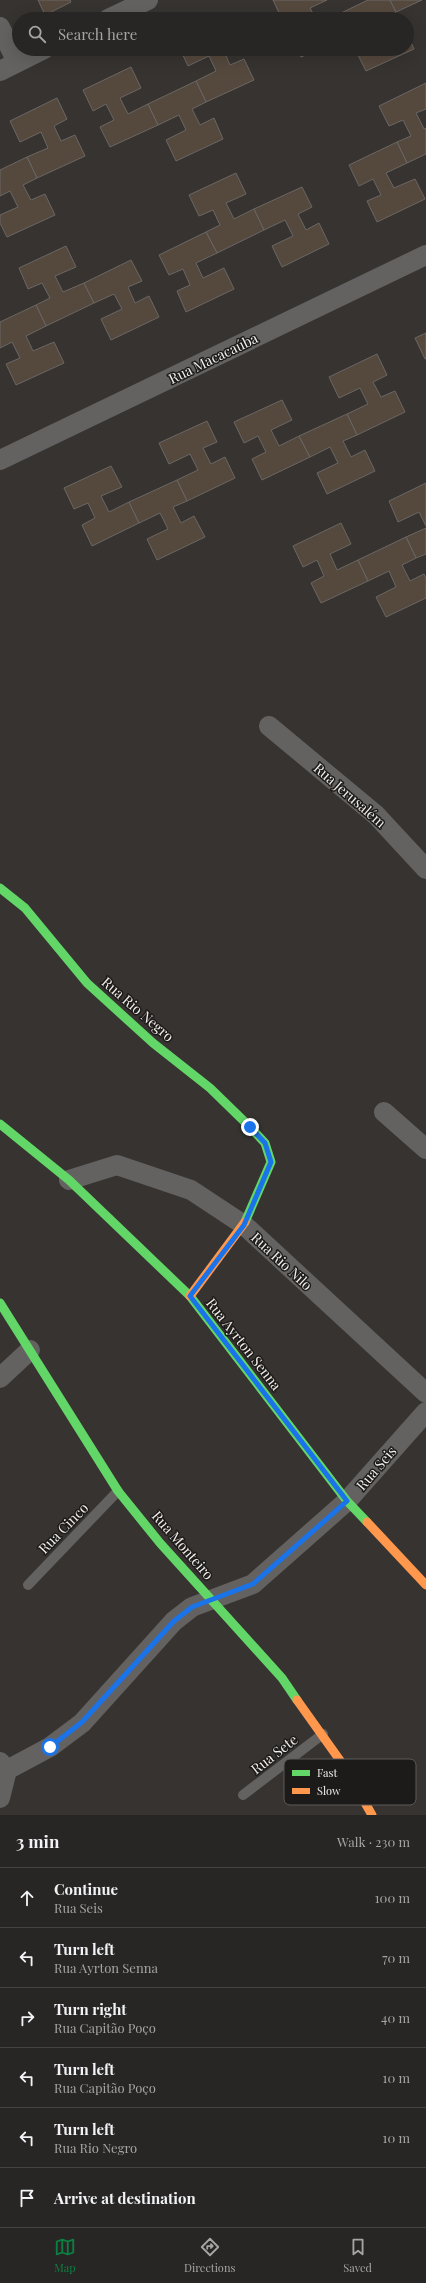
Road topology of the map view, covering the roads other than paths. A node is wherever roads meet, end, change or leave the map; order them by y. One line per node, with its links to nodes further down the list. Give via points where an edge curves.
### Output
1 (148, 0): 2 (street)
2 (123, 12)
3 (0, 27): 5 (street)
4 (29, 56): 5 (street)
5 (8, 66)
6 (426, 256): 7 (street, Rua Macacaúba)
7 (0, 460)
8 (269, 726): 9 (street, Rua Jerusalém, via 376,815)
9 (426, 869)
10 (0, 888): 15 (street, Rua Rio Negro, via 25,908 88,983 153,1043 210,1088 265,1143 271,1162)
11 (384, 1112): 13 (street)
12 (0, 1124): 14 (street, Rua Ayrton Senna)
13 (426, 1149)
14 (69, 1180): 15 (street, Rua Rio Nilo, via 117,1165 191,1190); 16 (street, Rua Ayrton Senna)
15 (244, 1225): 16 (street); 20 (street, Rua Rio Nilo)
16 (190, 1296): 23 (street, Rua Ayrton Senna)
17 (0, 1303): 18 (street, Rua Monteiro)
18 (30, 1350): 19 (street); 22 (street, Rua Monteiro)
19 (0, 1378)
20 (426, 1393)
21 (426, 1412): 23 (street, Rua Seis)
22 (118, 1491): 24 (lane, Rua Cinco); 26 (street, Rua Monteiro, via 160,1543)
23 (347, 1501): 25 (street, Rua Ayrton Senna); 26 (street, Rua Seis, via 253,1584 232,1594)
24 (28, 1585)
25 (426, 1586)
26 (212, 1599): 27 (street, Rua Monteiro, via 282,1678); 31 (street, Rua Seis, via 192,1607 174,1621 82,1722 50,1747)
27 (323, 1734): 28 (lane, Rua Sete); 29 (street, Rua Monteiro)
28 (290, 1759)
29 (339, 1759)
30 (284, 1764): 32 (lane, Rua Sete)
31 (3, 1766): 33 (street)
32 (243, 1795)
33 (0, 1798)
34 (366, 1805): 35 (street, Rua Monteiro)
35 (372, 1815)

